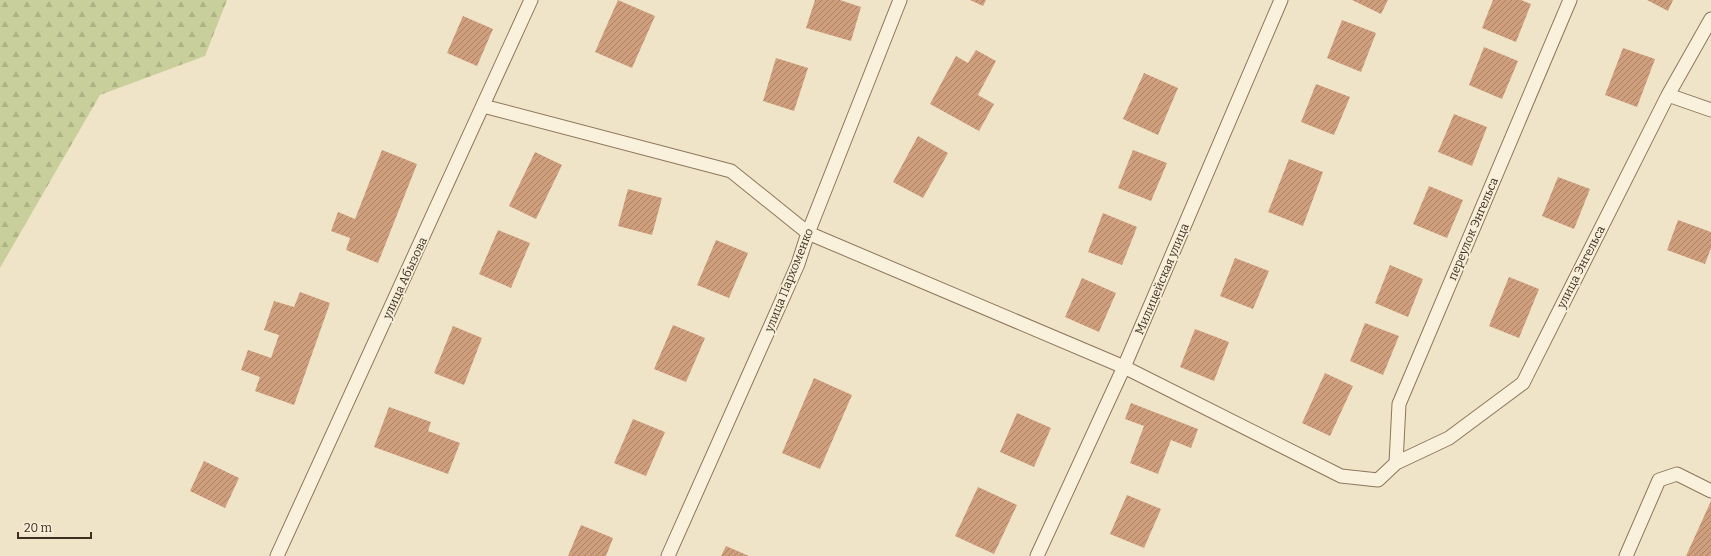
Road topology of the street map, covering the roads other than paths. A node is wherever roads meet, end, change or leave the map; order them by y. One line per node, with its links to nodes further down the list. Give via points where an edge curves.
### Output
1 (531, 0): 7 (lane, улица Абызова)
2 (900, 0): 9 (lane, улица Пархоменко)
3 (1281, 0): 10 (lane, Милицейская улица)
4 (1570, 0): 11 (lane, переулок Энгельса, via 1399,404)
5 (1711, 19): 6 (lane, улица Энгельса)
6 (1668, 95): 8 (lane); 11 (lane, улица Энгельса, via 1523,383 1449,438)
7 (483, 106): 9 (lane, улица Энгельса, via 731,171); 13 (lane, улица Абызова)
8 (1711, 110)
9 (808, 233): 10 (lane, улица Энгельса); 14 (lane, улица Пархоменко, via 798,264)
10 (1124, 367): 11 (lane, улица Энгельса, via 1341,476 1378,480); 15 (lane, Милицейская улица)
11 (1396, 463)
12 (1711, 491): 16 (lane, via 1677,474 1659,480)
13 (277, 556)
14 (668, 556)
15 (1037, 556)
16 (1626, 556)

